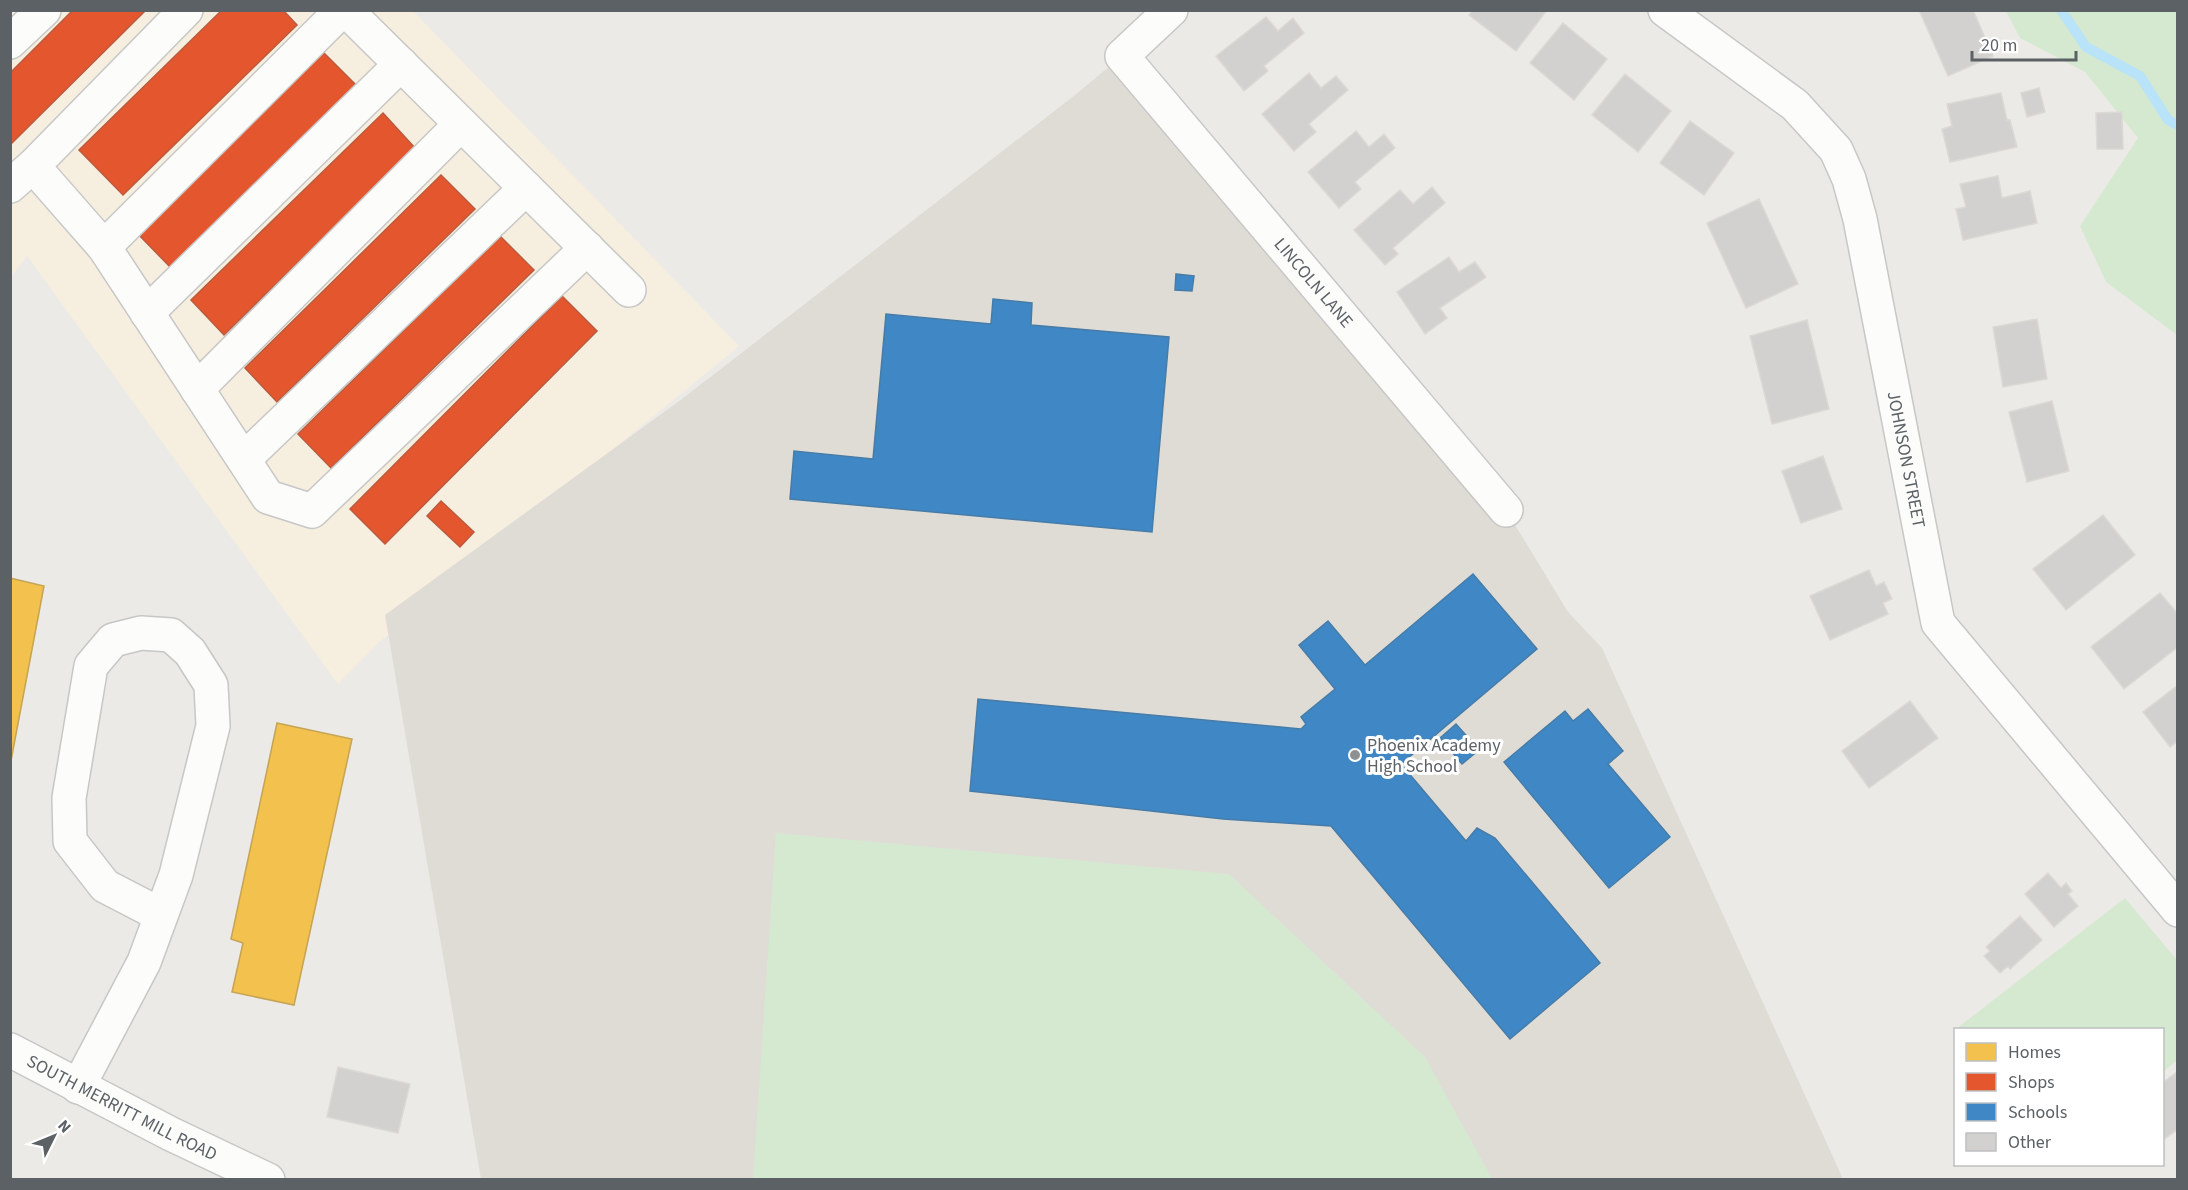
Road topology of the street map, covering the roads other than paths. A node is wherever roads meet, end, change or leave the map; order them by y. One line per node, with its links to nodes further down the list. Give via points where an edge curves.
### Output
1 (44, 10): 6 (street)
2 (186, 10): 9 (street)
3 (344, 10): 7 (street); 11 (street)
4 (1171, 10): 17 (street, LINCOLN LANE, via 1122,56)
5 (1665, 10): 18 (street, JOHNSON STREET, via 1795,105 1836,150 1860,219 1938,623)
6 (10, 42)
7 (401, 64): 8 (street); 14 (street)
8 (461, 124): 10 (street); 15 (street)
9 (22, 176): 11 (street)
10 (526, 188): 12 (street); 16 (street)
11 (104, 247): 14 (street)
12 (587, 248): 13 (street); 16 (street, via 312,511 268,497)
13 (629, 290)
14 (147, 313): 15 (street)
15 (197, 388): 16 (street)
16 (244, 459)
17 (1506, 510)
18 (2178, 910)
19 (161, 915): 19 (street, via 176,874 213,726 211,685 190,652 171,635 141,633 113,640 91,666 69,798 70,841 105,886); 21 (street, via 144,962)
20 (10, 1050): 21 (street, SOUTH MERRITT MILL ROAD)
21 (78, 1087): 22 (street, SOUTH MERRITT MILL ROAD)
22 (268, 1179)

